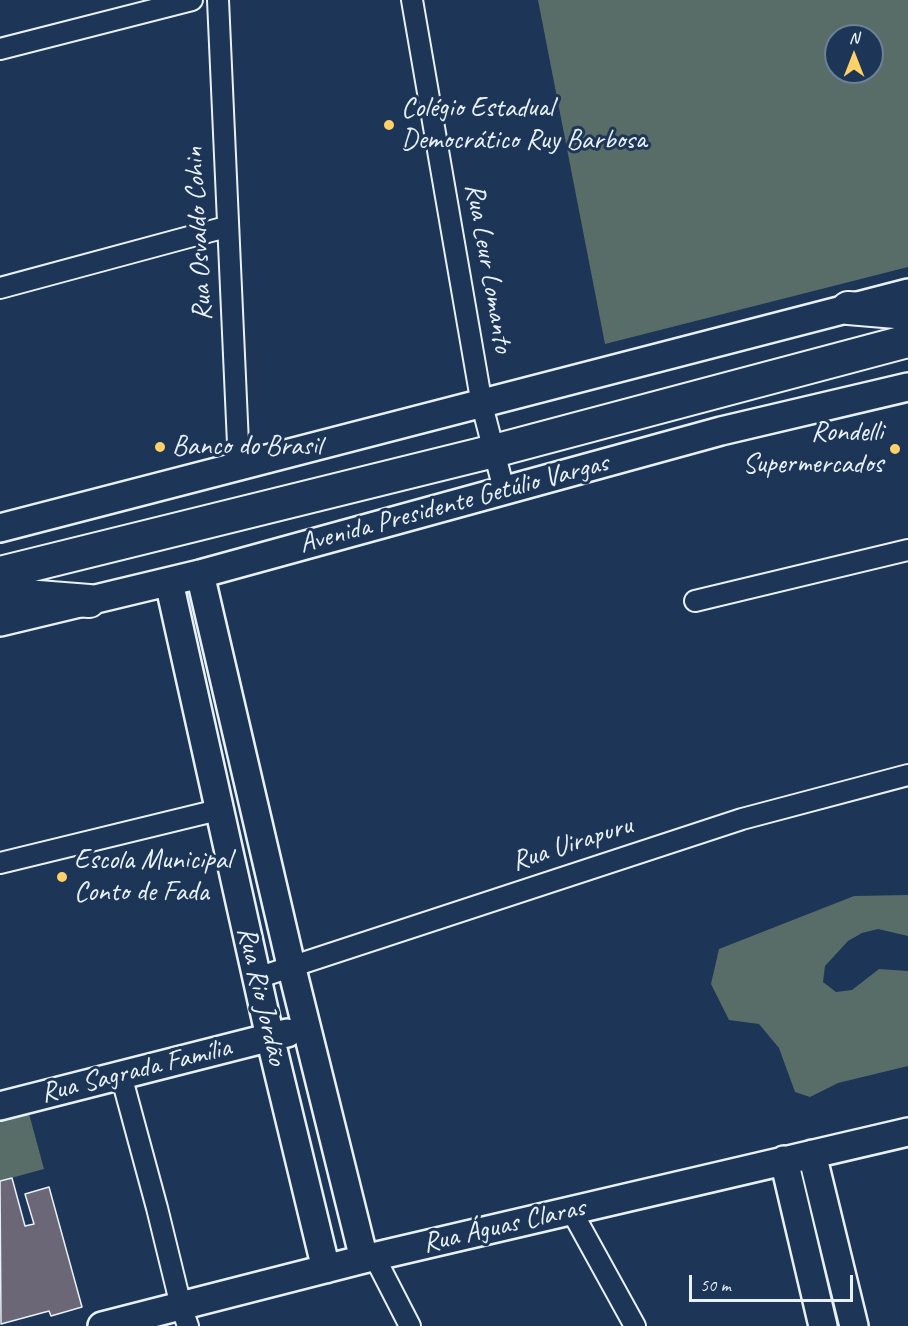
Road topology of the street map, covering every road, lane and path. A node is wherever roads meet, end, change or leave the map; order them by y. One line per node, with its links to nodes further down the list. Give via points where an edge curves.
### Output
1 (192, 0): 4 (street)
2 (218, 0): 5 (street, Rua Osvaldo Cohin)
3 (412, 0): 12 (street, Rua Leur Lomanto)
4 (0, 49)
5 (226, 227): 6 (street); 14 (street, Rua Osvaldo Cohin)
6 (0, 288)
7 (908, 293): 8 (street)
8 (848, 308): 9 (main road); 12 (street)
9 (908, 313)
10 (908, 341): 13 (main road, Avenida Presidente Getúlio Vargas)
11 (908, 388): 15 (street, Avenida Presidente Getúlio Vargas, via 721,431)
12 (482, 405): 13 (street, Rua Leur Lomanto); 14 (street)
13 (494, 451): 15 (street, Rua Leur Lomanto); 18 (main road, Avenida Presidente Getúlio Vargas)
14 (238, 466): 16 (street)
15 (504, 489): 19 (street, Avenida Presidente Getúlio Vargas)
16 (0, 528)
17 (908, 550): 23 (street)
18 (0, 573)
19 (200, 574): 20 (street, Avenida Presidente Getúlio Vargas); 28 (street, Rua Rio Jordão)
20 (169, 582): 22 (street, Avenida Presidente Getúlio Vargas); 26 (street, Rua Rio Jordão)
21 (0, 594): 22 (main road)
22 (89, 601): 24 (street, Avenida Presidente Getúlio Vargas)
23 (695, 601)
24 (0, 622)
25 (908, 775): 28 (street, Rua Uirapuru, via 742,819)
26 (218, 810): 27 (street); 29 (street, Rua Rio Jordão)
27 (0, 863)
28 (291, 965): 29 (street, Rua Uirapuru); 30 (street, Rua Rio Jordão)
29 (257, 978): 31 (street, Rua Rio Jordão)
30 (306, 1028): 31 (street, Rua Sagrada Família); 38 (street, Rua Rio Jordão)
31 (270, 1037): 32 (street, Rua Sagrada Família); 39 (street, Rua Rio Jordão)
32 (121, 1075): 33 (street, Rua Sagrada Família); 40 (street)
33 (0, 1106)
34 (908, 1132): 35 (street, Rua Águas Claras)
35 (812, 1154): 36 (street, Rua Águas Claras); 45 (street)
36 (784, 1160): 37 (street, Rua Águas Claras); 44 (street)
37 (571, 1210): 38 (street, Rua Águas Claras); 43 (street)
38 (369, 1257): 39 (street, Rua Águas Claras); 42 (street)
39 (326, 1269): 40 (street, Rua Águas Claras)
40 (184, 1316): 41 (street, Rua Águas Claras)
41 (102, 1326)
42 (410, 1326)
43 (634, 1326)
44 (823, 1326)
45 (854, 1326)

